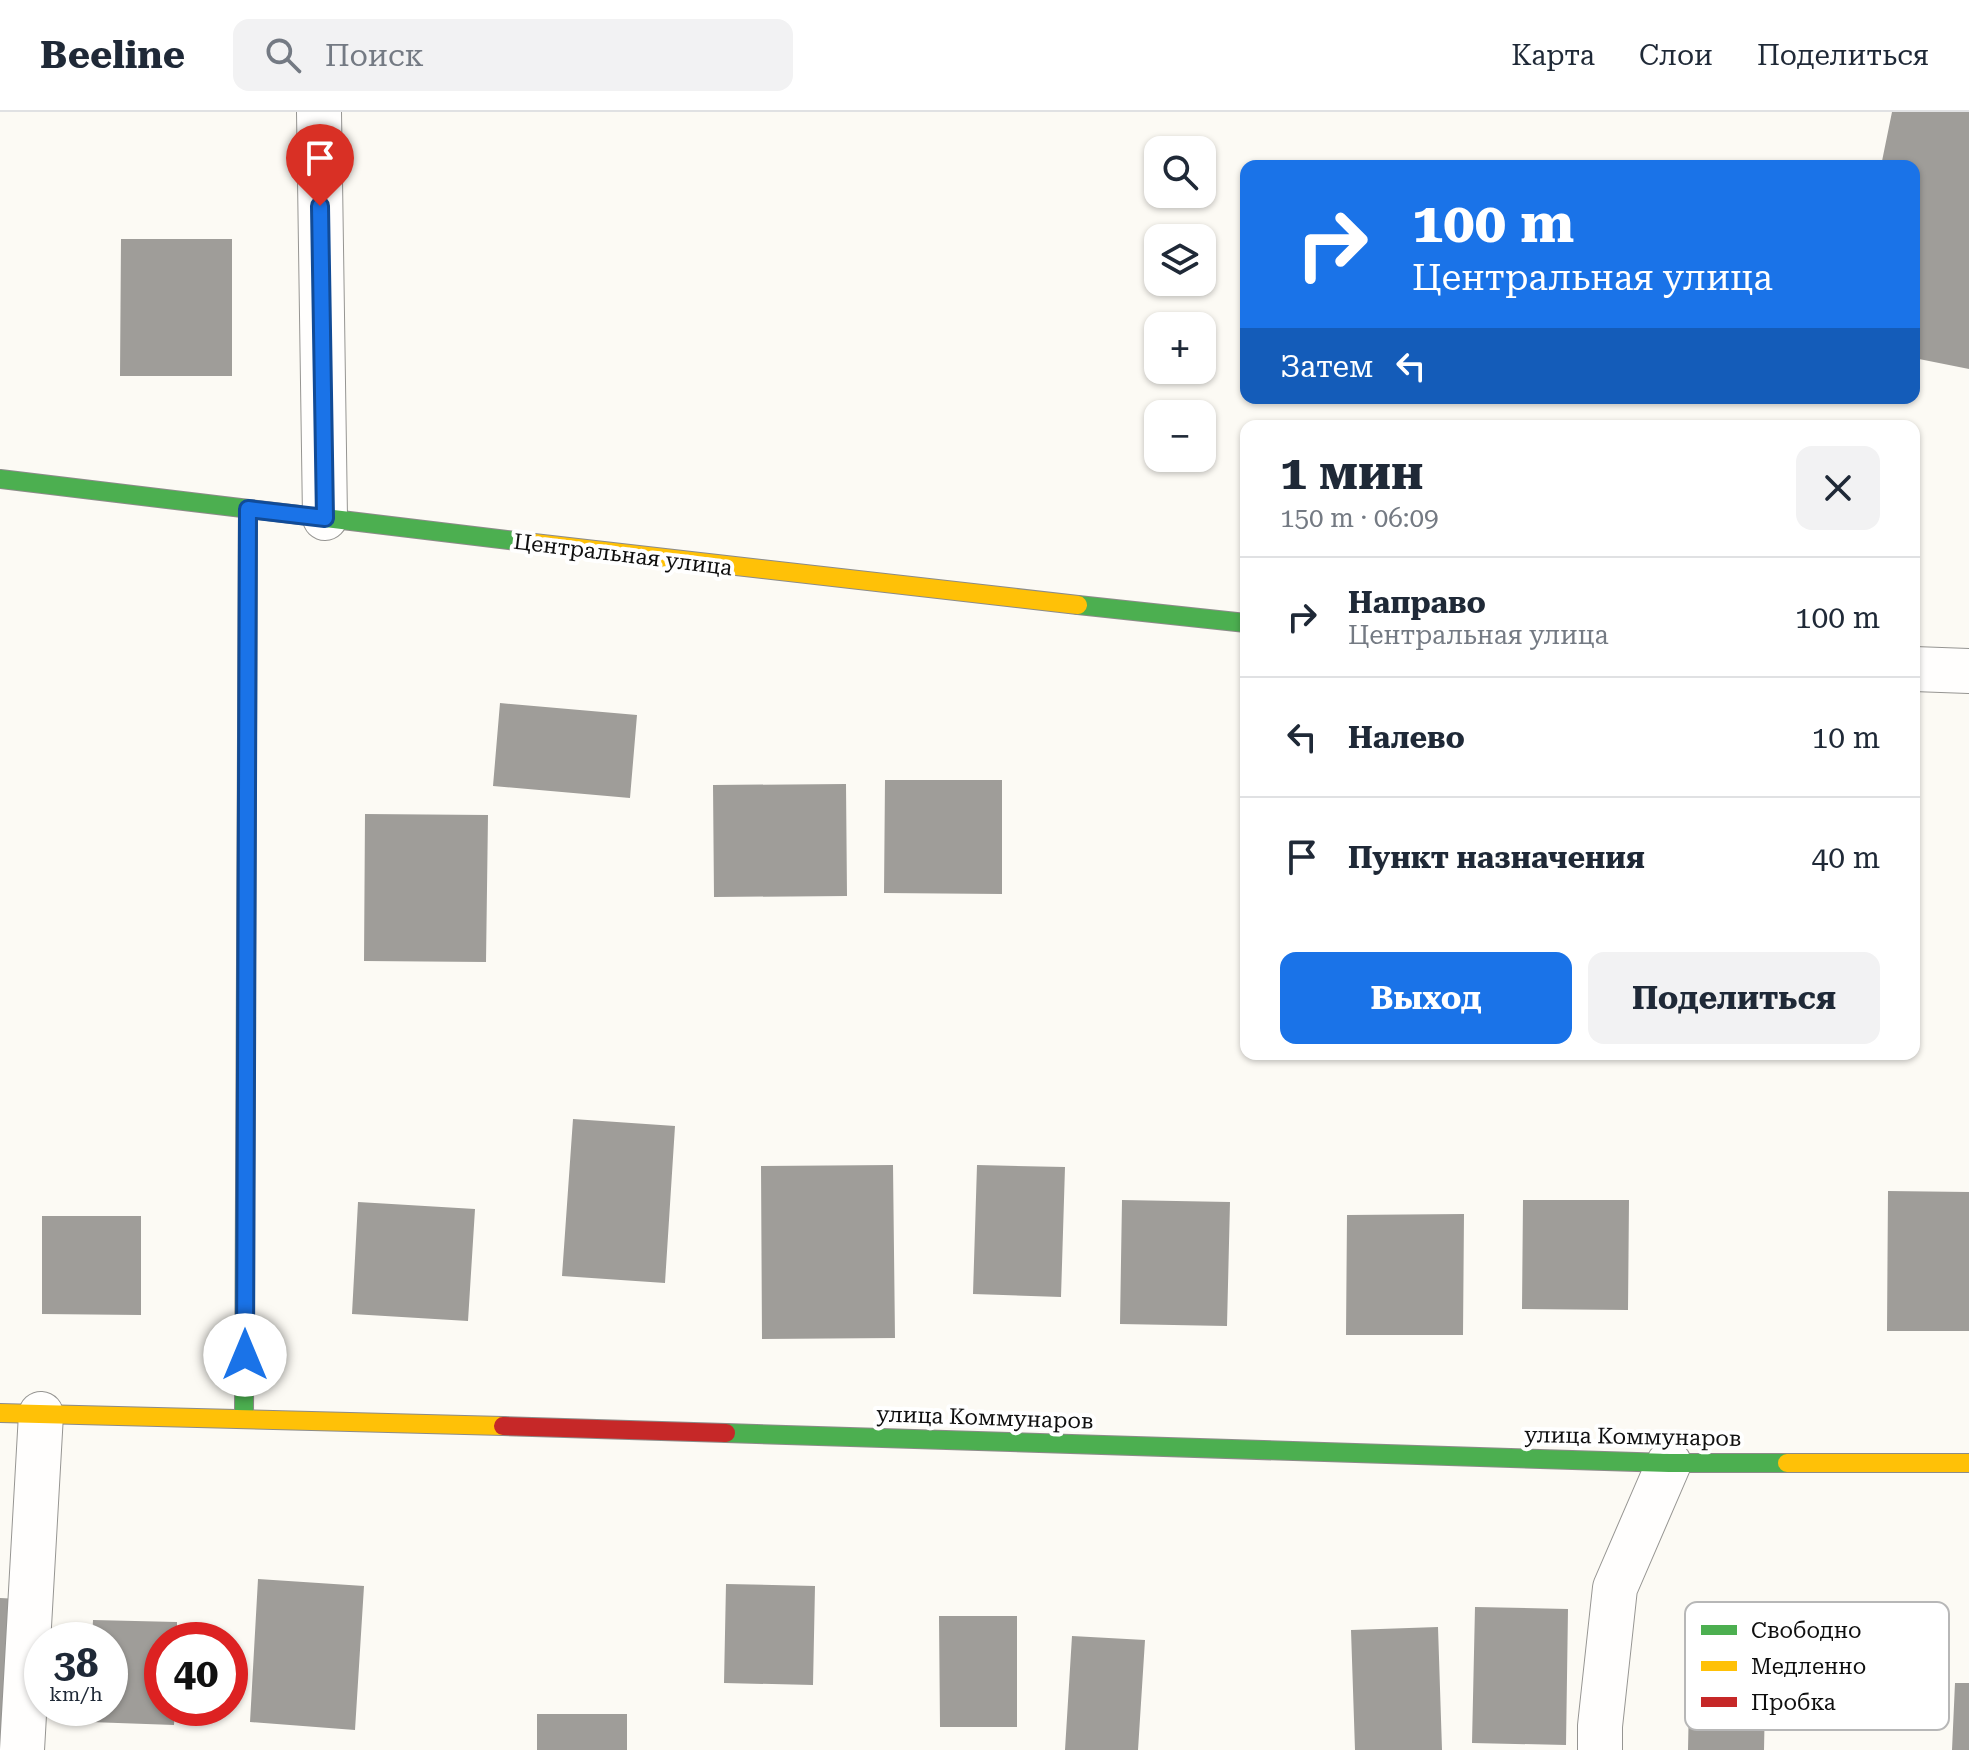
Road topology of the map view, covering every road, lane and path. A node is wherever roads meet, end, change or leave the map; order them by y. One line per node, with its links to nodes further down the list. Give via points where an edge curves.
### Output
1 (319, 112): 4 (street)
2 (0, 479): 3 (street, Центральная улица)
3 (248, 509): 4 (street, Центральная улица); 9 (street)
4 (325, 518): 5 (street, Центральная улица)
5 (1240, 622)
6 (1920, 669): 7 (street)
7 (1969, 671)
8 (21, 1413): 9 (street, улица Коммунаров); 12 (street)
9 (244, 1418): 10 (street, улица Коммунаров)
10 (1669, 1463): 11 (street, улица Коммунаров); 13 (street, via 1615,1588)
11 (1969, 1463)
12 (22, 1750)
13 (1600, 1750)

